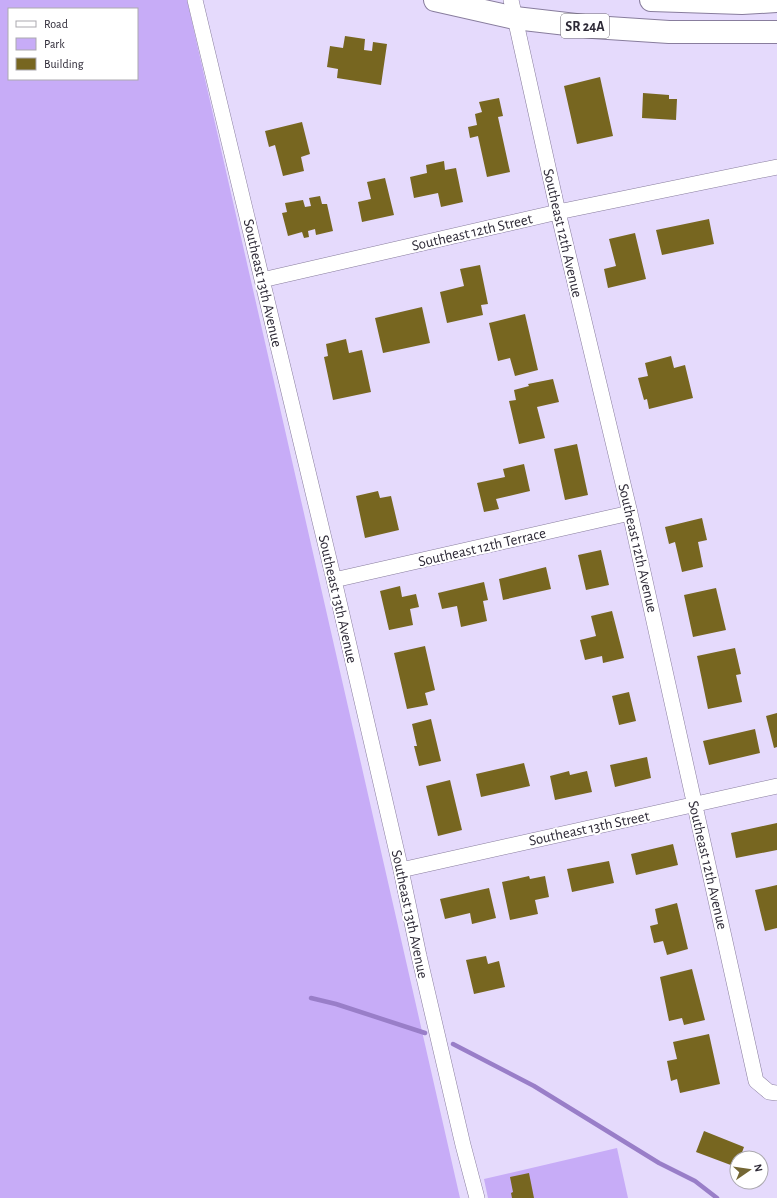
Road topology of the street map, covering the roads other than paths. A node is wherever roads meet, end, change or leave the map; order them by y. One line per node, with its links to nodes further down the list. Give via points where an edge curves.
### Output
1 (196, 0): 9 (street, Southeast 13th Avenue)
2 (435, 0): 5 (highway, SR 24A)
3 (651, 0): 4 (highway, via 742,3)
4 (777, 1)
5 (513, 9): 6 (highway, SR 24A, via 593,27 669,32); 8 (street, Southeast 12th Avenue)
6 (777, 32)
7 (777, 167): 8 (street, Southeast 12th Street)
8 (558, 212): 9 (street, Southeast 12th Street); 10 (street, Southeast 12th Avenue)
9 (262, 280): 11 (street, Southeast 13th Avenue)
10 (630, 513): 11 (street, Southeast 12th Terrace); 13 (street, Southeast 12th Avenue)
11 (334, 580): 14 (street, Southeast 13th Avenue)
12 (777, 786): 13 (street, Southeast 13th Street)
13 (695, 805): 14 (street, Southeast 13th Street); 15 (street, Southeast 12th Avenue, via 756,1081)
14 (400, 870): 16 (street, Southeast 13th Avenue)
15 (773, 1093)
16 (477, 1198)

